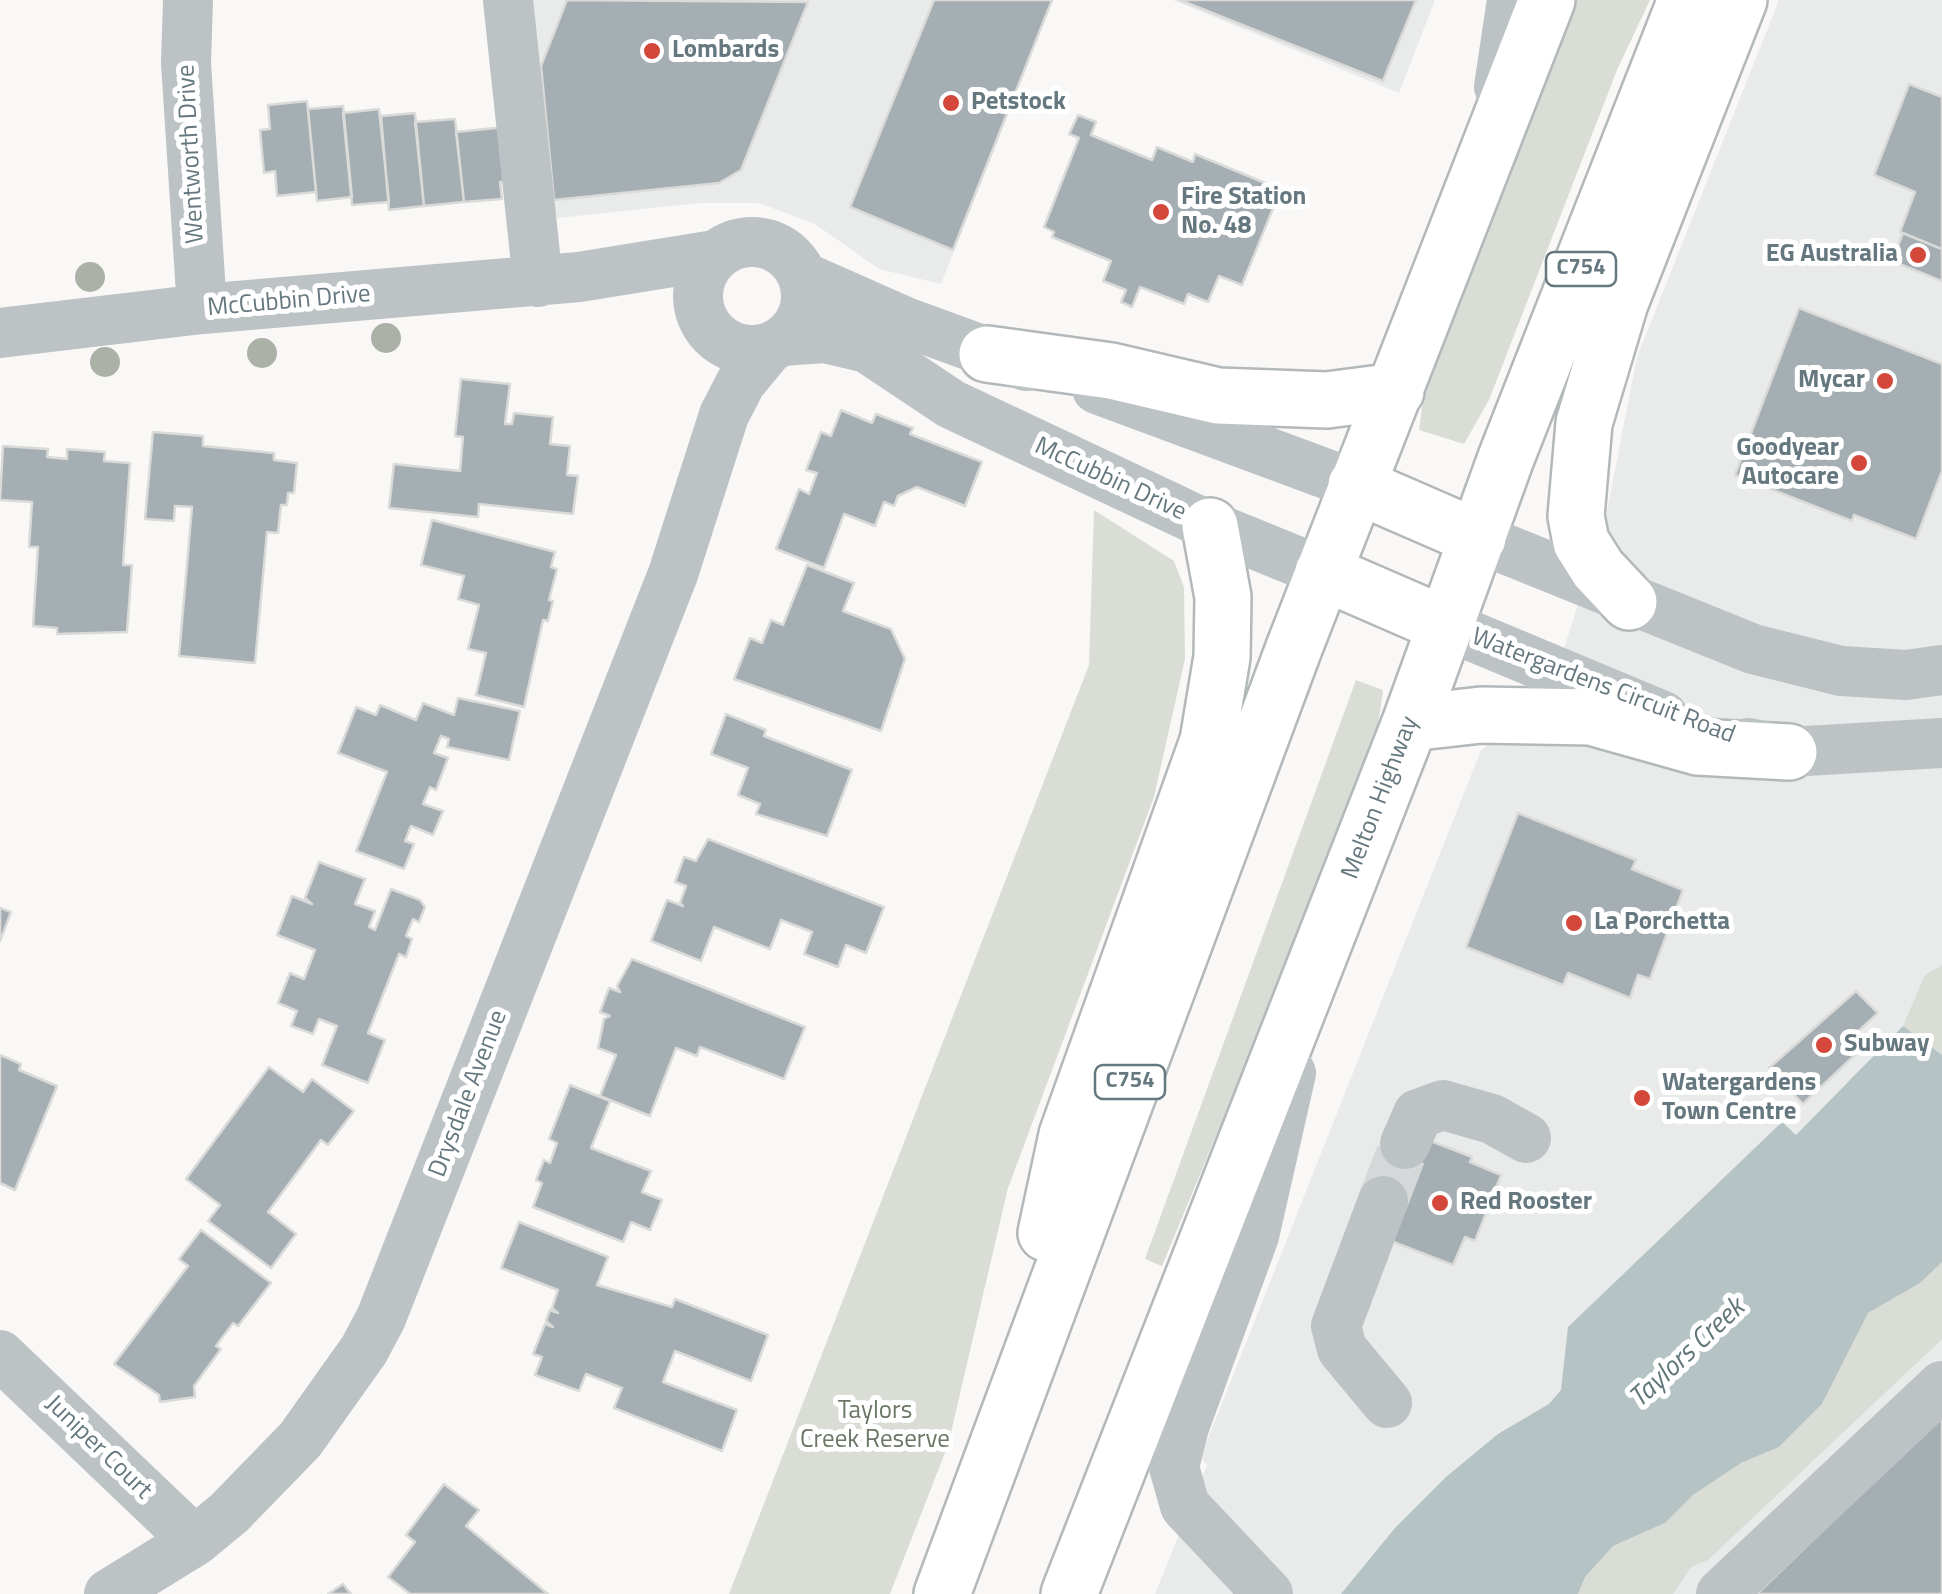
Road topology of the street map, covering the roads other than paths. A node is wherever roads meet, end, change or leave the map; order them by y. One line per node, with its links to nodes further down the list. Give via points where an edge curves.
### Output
1 (188, 0): 11 (street, Wentworth Drive)
2 (508, 0): 10 (street)
3 (1512, 0): 7 (street)
4 (1547, 0): 7 (highway, C754)
5 (1686, 0): 20 (highway, Melton Highway / C754)
6 (1739, 0): 22 (highway, via 1620,303 1584,423 1576,516 1582,542)
7 (1491, 146): 16 (highway, C754)
8 (715, 255): 9 (street, via 731,245 764,242 789,255); 10 (street, McCubbin Drive); 12 (street, via 698,289)
9 (804, 277): 14 (street, via 804,313); 15 (street)
10 (558, 280): 11 (street, McCubbin Drive); 12 (street, McCubbin Drive, via 668,305)
11 (202, 308): 13 (street, McCubbin Drive)
12 (710, 330): 14 (street, via 740,349); 18 (street, Drysdale Avenue)
13 (0, 334)
14 (776, 344): 18 (street, Drysdale Avenue, via 740,382); 19 (street, McCubbin Drive, via 843,340 867,348 951,404)
15 (987, 354): 16 (highway, via 1111,370 1218,396 1327,400); 17 (street, via 1196,422)
16 (1396, 391): 17 (highway, C754)
17 (1356, 486): 20 (highway); 21 (highway, C754)
18 (696, 502): 36 (street, Drysdale Avenue, via 381,1318 344,1386 300,1440)
19 (1210, 526): 21 (street, McCubbin Drive); 33 (highway, via 1223,597 1222,657 1208,741 1060,1159)
20 (1478, 538): 22 (street); 23 (highway, Melton Highway / C754)
21 (1323, 572): 23 (highway, McCubbin Drive); 33 (highway, C754)
22 (1629, 602): 24 (street, via 1753,650 1826,668 1906,676)
23 (1444, 625): 25 (highway, Melton Highway / C754); 27 (street, Watergardens Circuit Road, via 1688,726)
24 (1942, 670)
25 (1410, 724): 27 (highway, via 1481,715 1591,717 1698,747); 28 (highway, Melton Highway / C754)
26 (1942, 743): 27 (street, Watergardens Circuit Road)
27 (1789, 752)
28 (1316, 966): 39 (highway, Melton Highway / C754); 40 (street, via 1254,1236 1174,1467 1185,1506)
29 (1526, 1138): 30 (street, via 1443,1104 1418,1114)
30 (1405, 1144)
31 (1383, 1201): 35 (street, via 1336,1326 1342,1349)
32 (0, 1355): 36 (street, Juniper Court)
33 (1017, 1384): 38 (highway, C754)
34 (1942, 1386): 41 (street)
35 (1387, 1403)
36 (196, 1540): 37 (street, Drysdale Avenue)
37 (109, 1594)
38 (942, 1594)
39 (1069, 1594)
40 (1268, 1594)
41 (1721, 1594)

